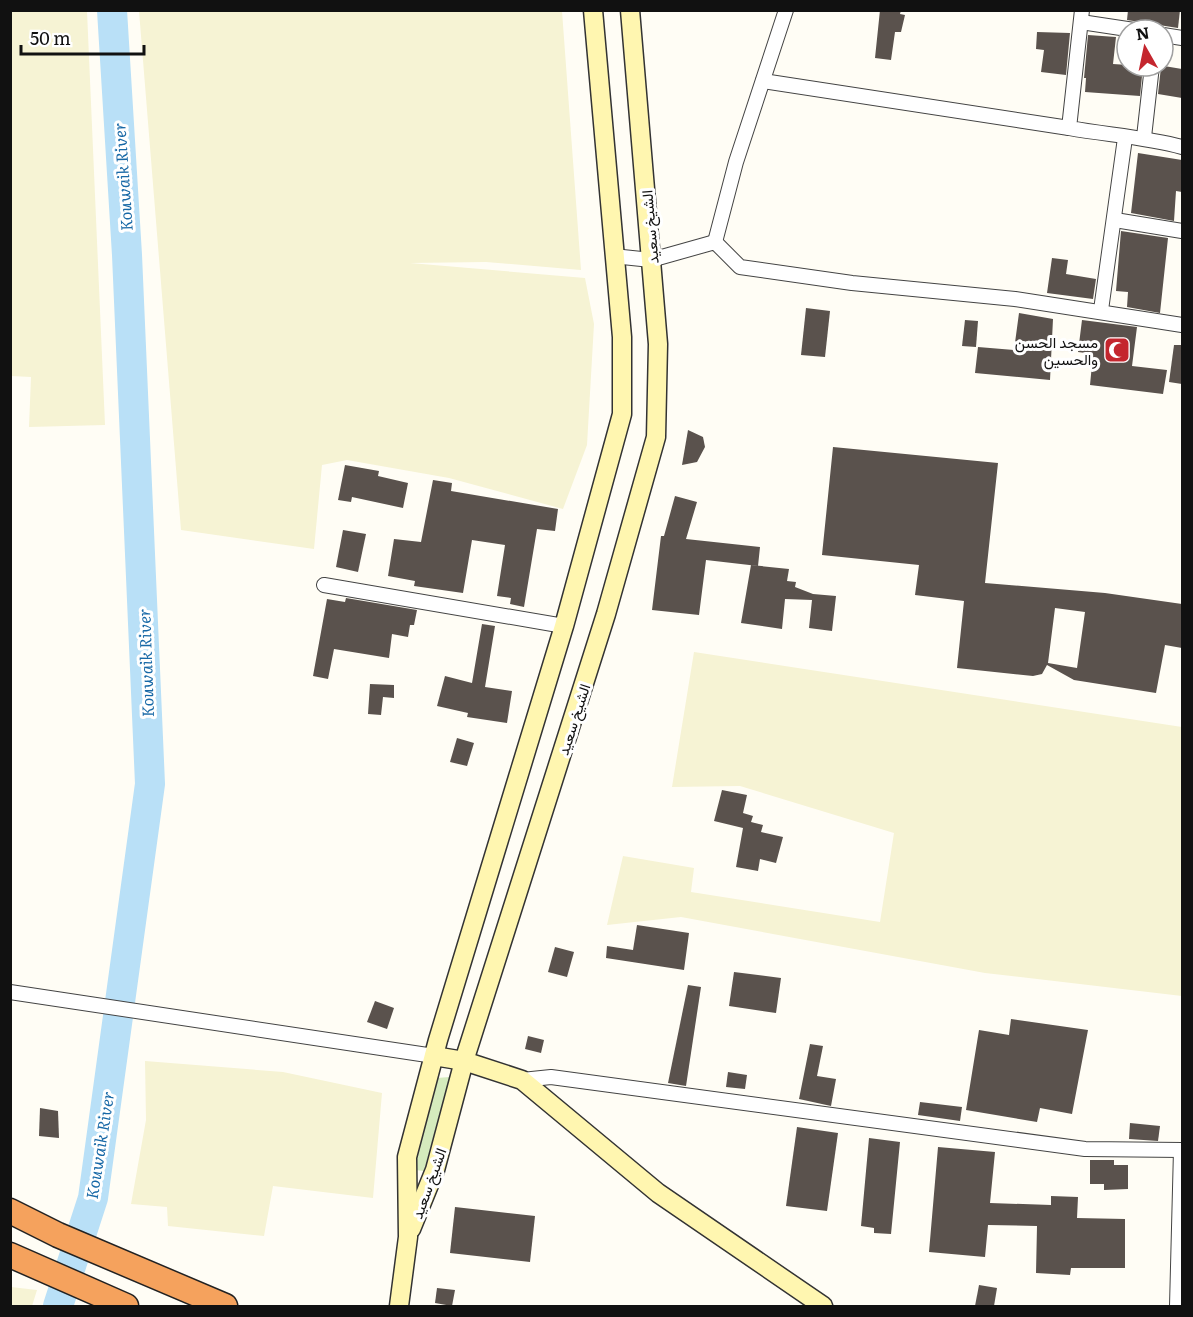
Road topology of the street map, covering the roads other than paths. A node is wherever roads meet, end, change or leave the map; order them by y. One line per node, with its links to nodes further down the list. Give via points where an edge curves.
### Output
1 (593, 10): 15 (main road, الشيخ سعيد)
2 (630, 10): 16 (main road, الشيخ سعيد)
3 (786, 10): 7 (street)
4 (1082, 16): 5 (street); 8 (street)
5 (1115, 25)
6 (1151, 78): 9 (street)
7 (762, 81): 8 (street); 14 (street)
8 (1070, 128): 10 (street)
9 (1144, 137): 10 (street); 11 (street)
10 (1125, 138): 12 (street)
11 (1182, 147)
12 (1115, 220): 13 (street); 17 (street)
13 (1182, 231)
14 (715, 242): 16 (street); 17 (street, via 740,267)
15 (613, 256): 16 (street); 20 (main road, الشيخ سعيد, via 622,337 622,414)
16 (651, 260): 23 (main road, الشيخ سعيد, via 658,345 656,437 608,607)
17 (1101, 310): 18 (street)
18 (1182, 325)
19 (324, 585): 20 (street)
20 (564, 627): 22 (main road, الشيخ سعيد)
21 (10, 992): 22 (street)
22 (434, 1056): 23 (main road); 27 (main road, الشيخ سعيد, via 407,1157)
23 (464, 1060): 24 (main road); 27 (main road, الشيخ سعيد, via 435,1170)
24 (522, 1080): 25 (street, via 551,1077 1085,1149); 32 (main road, via 658,1193)
25 (1182, 1150): 33 (street)
26 (10, 1211): 30 (highway)
27 (408, 1237): 31 (main road)
28 (10, 1255): 29 (highway)
29 (118, 1304)
30 (225, 1306)
31 (399, 1306)
32 (824, 1306)
33 (1177, 1306)

